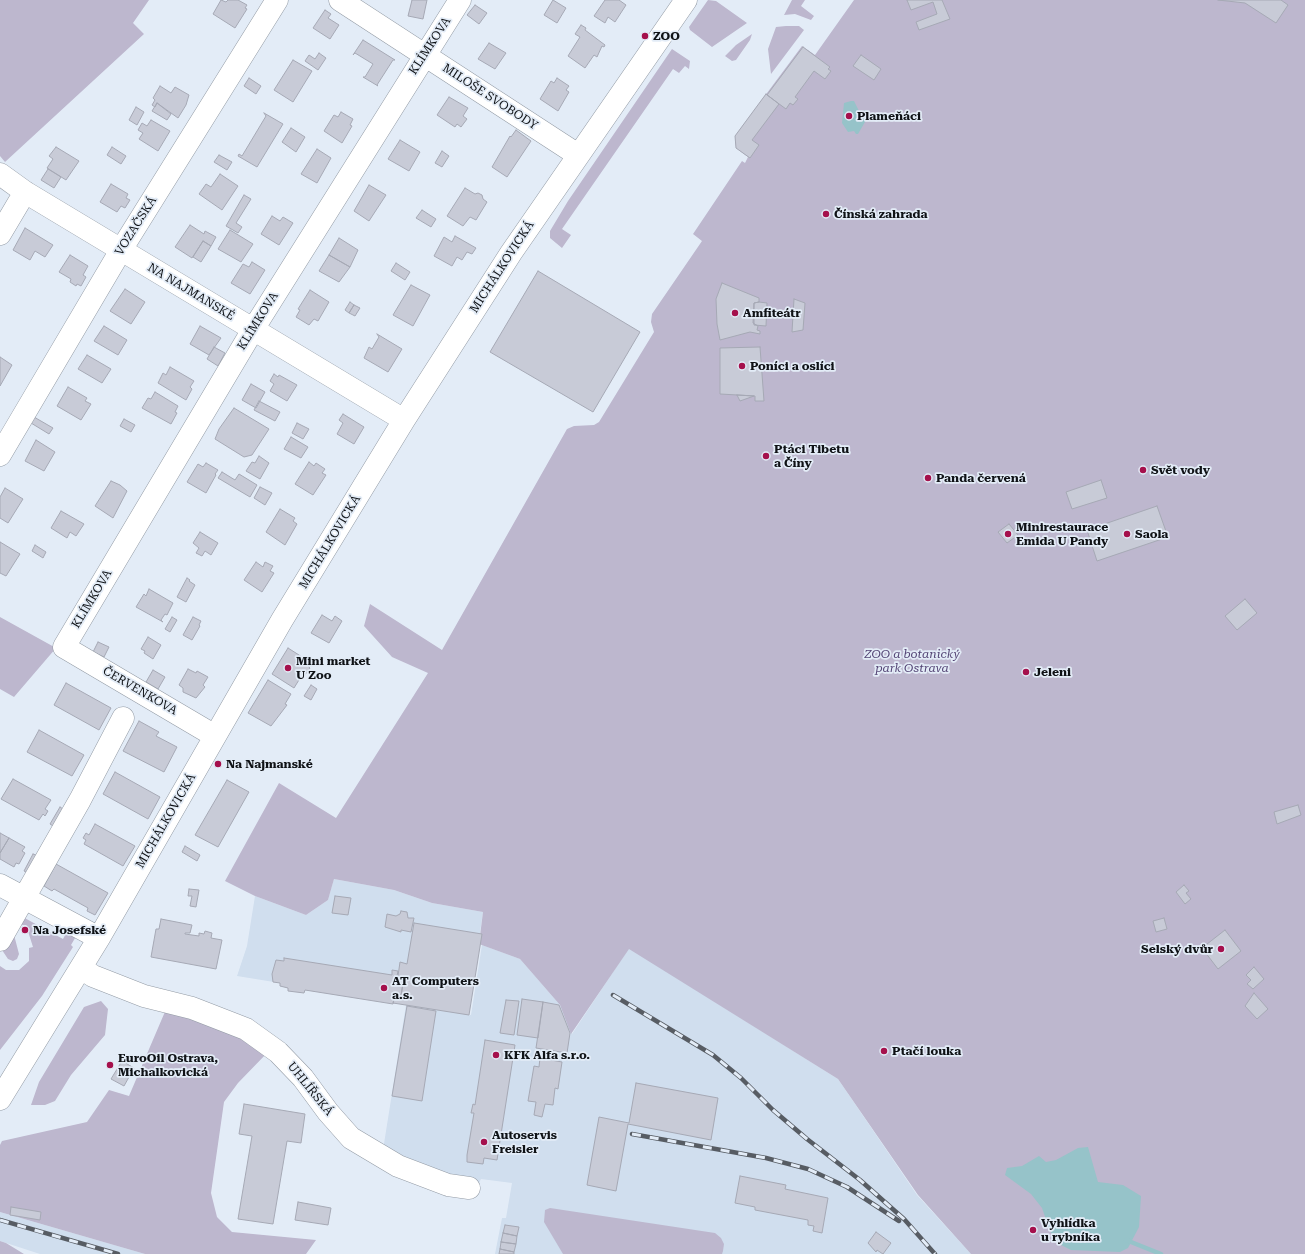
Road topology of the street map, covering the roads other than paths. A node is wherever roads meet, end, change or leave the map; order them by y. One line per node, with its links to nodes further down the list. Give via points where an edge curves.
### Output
1 (277, 0): 10 (street, VOZAČSKÁ)
2 (340, 0): 5 (street, MILOŠE SVOBODY)
3 (460, 0): 5 (street, KLÍMKOVA)
4 (686, 0): 6 (street, MICHÁLKOVICKÁ)
5 (424, 54): 6 (street, MILOŠE SVOBODY); 11 (street, KLÍMKOVA)
6 (578, 155): 12 (street, MICHÁLKOVICKÁ, via 511,253)
7 (0, 174): 8 (street, NA NAJMANSKÉ)
8 (25, 192): 9 (street); 10 (street, NA NAJMANSKÉ)
9 (0, 234)
10 (121, 250): 11 (street, NA NAJMANSKÉ); 13 (street, VOZAČSKÁ)
11 (254, 328): 12 (street, NA NAJMANSKÉ); 14 (street, KLÍMKOVA)
12 (404, 420): 16 (street, MICHÁLKOVICKÁ, via 282,620)
13 (0, 455)
14 (64, 647): 16 (street, ČERVENKOVA)
15 (123, 718): 18 (street)
16 (215, 736): 19 (street, MICHÁLKOVICKÁ)
17 (0, 885): 18 (street)
18 (24, 899): 19 (street); 20 (street)
19 (99, 938): 21 (street, MICHÁLKOVICKÁ)
20 (0, 940)
21 (81, 968): 22 (street, MICHÁLKOVICKÁ); 23 (street, UHLÍŘSKÁ, via 92,976 127,990 192,1008 246,1029 278,1052 303,1078 351,1138 398,1166 448,1185)
22 (0, 1099)
23 (469, 1188)

